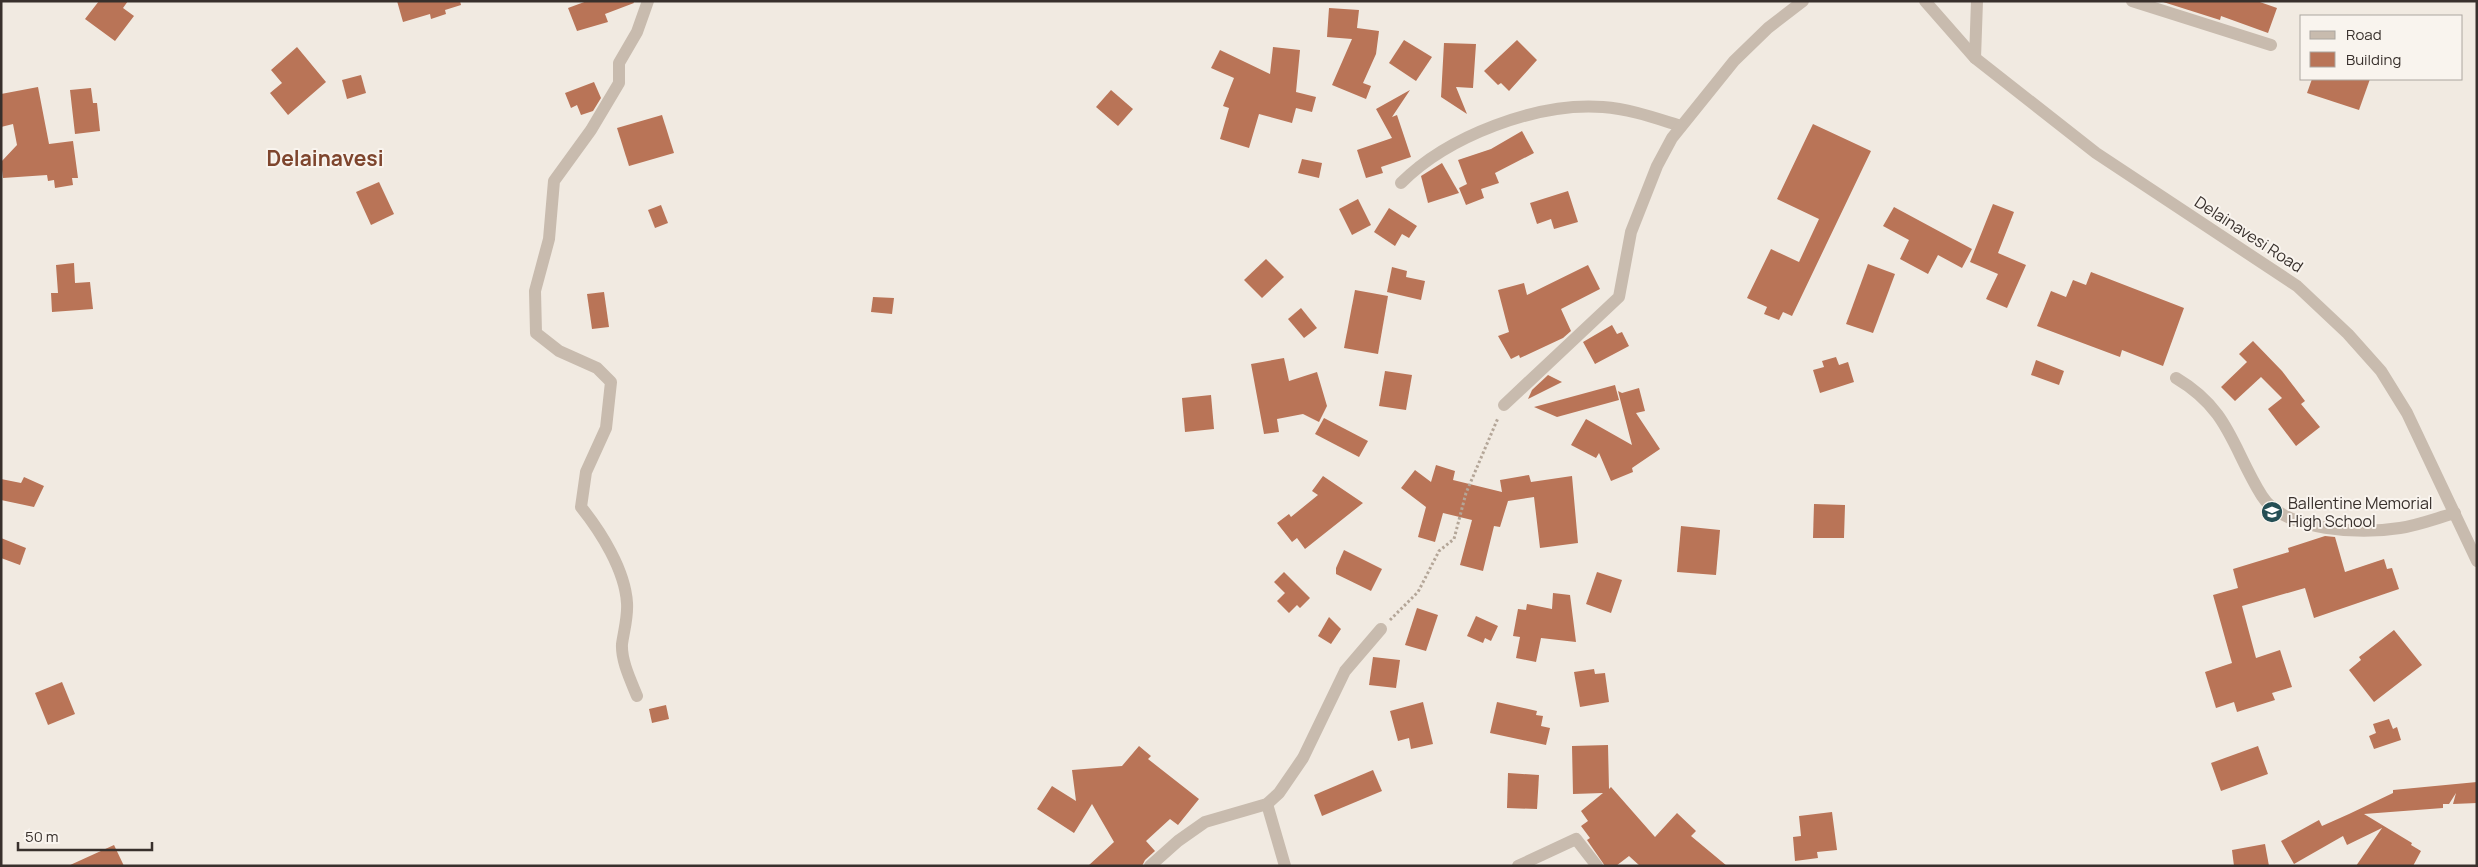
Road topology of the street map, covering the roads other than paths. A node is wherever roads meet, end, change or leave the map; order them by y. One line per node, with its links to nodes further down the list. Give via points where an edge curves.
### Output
1 (648, 1): 15 (street, via 637,32 619,63 619,83 591,130 554,181 549,239 535,291 536,334 559,351 597,368 611,382 606,428 586,472 581,507 607,542 627,600 622,646)
2 (1803, 1): 8 (street, via 1750,44)
3 (1925, 1): 7 (street, Delainavesi Road)
4 (1977, 1): 7 (street)
5 (2132, 1): 6 (street)
6 (2272, 45)
7 (1975, 58): 12 (street, Delainavesi Road, via 2096,153 2297,286 2348,334 2381,371 2407,412)
8 (1681, 126): 9 (street, via 1617,108 1585,107 1546,112 1504,123 1444,149); 11 (street, via 1657,166 1631,232 1620,297)
9 (1401, 183)
10 (2176, 378): 12 (street, via 2194,389 2217,413 2233,437 2262,496 2279,514 2293,521 2375,530)
11 (1504, 405)
12 (2455, 513): 13 (street, Delainavesi Road)
13 (2477, 561)
14 (1381, 629): 16 (street, via 1345,671 1303,758 1279,793)
15 (637, 696)
16 (1266, 804): 17 (street, via 1205,822); 18 (street)
17 (1150, 866)
18 (1286, 866)
19 (1518, 866): 20 (street, via 1576,839)
20 (1597, 866)

